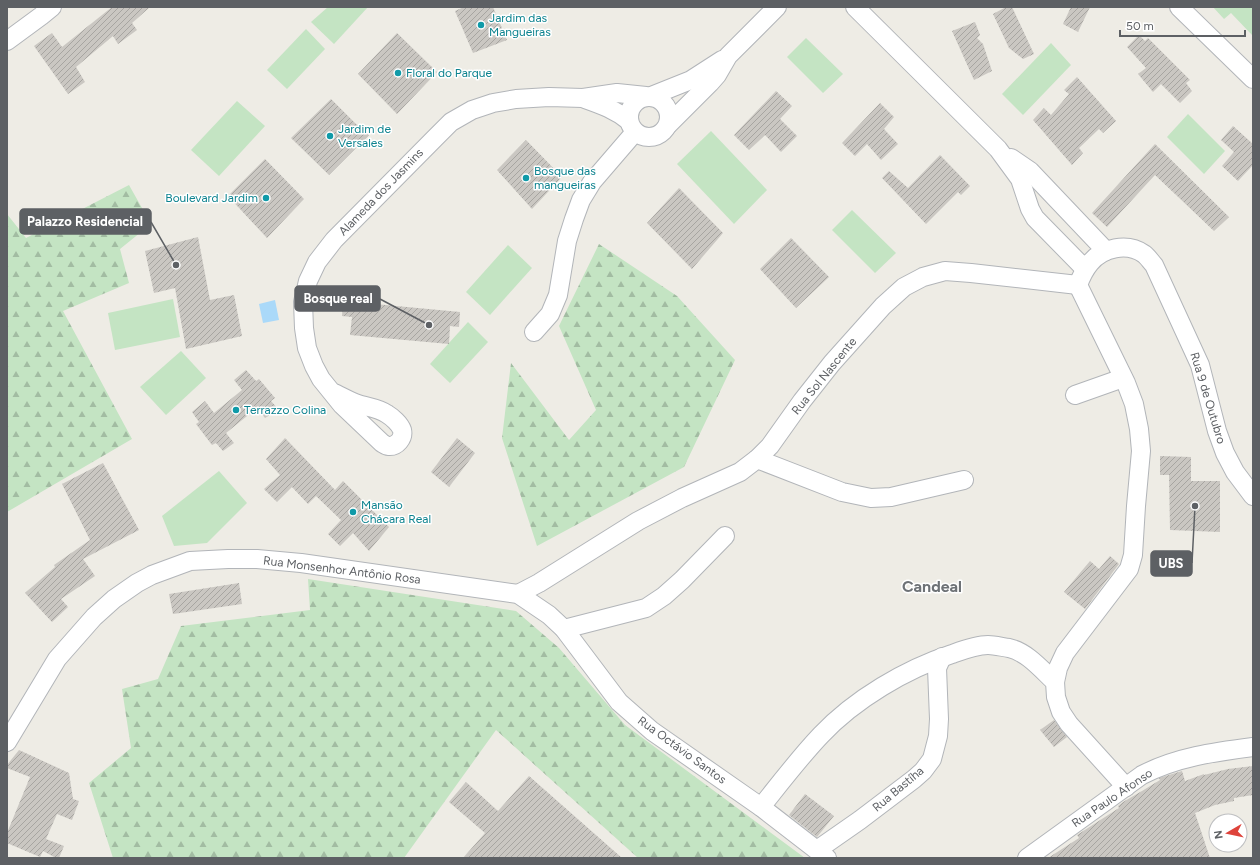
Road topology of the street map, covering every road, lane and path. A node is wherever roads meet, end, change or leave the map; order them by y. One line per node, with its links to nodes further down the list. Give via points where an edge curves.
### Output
1 (52, 7): 5 (street)
2 (777, 7): 6 (street)
3 (855, 7): 12 (street)
4 (1179, 7): 7 (street)
5 (7, 41)
6 (728, 56): 8 (street, via 691,80); 10 (street, via 717,75)
7 (1253, 78)
8 (649, 96): 9 (street, Alameda dos Jasmins, via 617,94); 10 (street, via 659,98 665,103 669,110); 11 (street, via 639,99 629,112)
9 (583, 98): 11 (street, Alameda dos Jasmins, via 609,107); 17 (street, Alameda dos Jasmins, via 516,99 472,110 451,122 436,136 334,240 317,262 308,281 303,302 307,348 314,366)
10 (668, 125): 11 (street, via 664,132 650,137 642,136)
11 (632, 126): 15 (street, via 581,200 567,241 558,295 550,314)
12 (998, 149): 13 (street, via 1030,171); 14 (street, via 1020,179 1035,218)
13 (1106, 250): 14 (street, via 1097,255); 23 (street, Rua 9 de Outubro, via 1136,250 1144,254 1154,265 1200,365 1225,453)
14 (1082, 277): 16 (street); 21 (street, Rua Sol Nascente, via 945,271 923,277 904,287 832,363 770,446)
15 (534, 332)
16 (1123, 378): 18 (street); 28 (street, via 1134,404 1141,451 1133,555 1129,569 1065,653)
17 (332, 392): 19 (street, Alameda dos Jasmins, via 347,400); 20 (street, Alameda dos Jasmins)
18 (1075, 395)
19 (371, 407): 20 (street); 20 (street, Alameda dos Jasmins, via 386,413 402,429 399,442 388,446)
20 (360, 423)
21 (757, 459): 22 (street, via 842,492 871,498 891,497); 25 (street, Rua Sol Nascente, via 740,472 638,521)
22 (964, 480)
23 (1253, 496)
24 (725, 536): 26 (street, via 682,580 646,608)
25 (518, 594): 26 (street, Rua Octávio Santos); 29 (street, Rua Monsenhor Antônio Rosa, via 301,563 257,559 190,561 136,583 94,617 57,659)
26 (564, 629): 32 (street, Rua Octávio Santos, via 619,702 636,718)
27 (942, 657): 28 (street, via 987,645 1010,648 1022,653); 32 (street, via 895,679 848,711 795,763); 33 (street, Rua Bastíha, via 938,668 938,736 932,759 914,779 860,820)
28 (1055, 682): 31 (street, via 1056,697 1061,712 1069,724)
29 (7, 742)
30 (1253, 747): 31 (street, Rua Paulo Afonso, via 1178,760 1142,775)
31 (1126, 787): 34 (street, Rua Paulo Afonso)
32 (761, 807): 33 (street, Rua Octávio Santos)
33 (822, 854)
34 (1026, 858)

